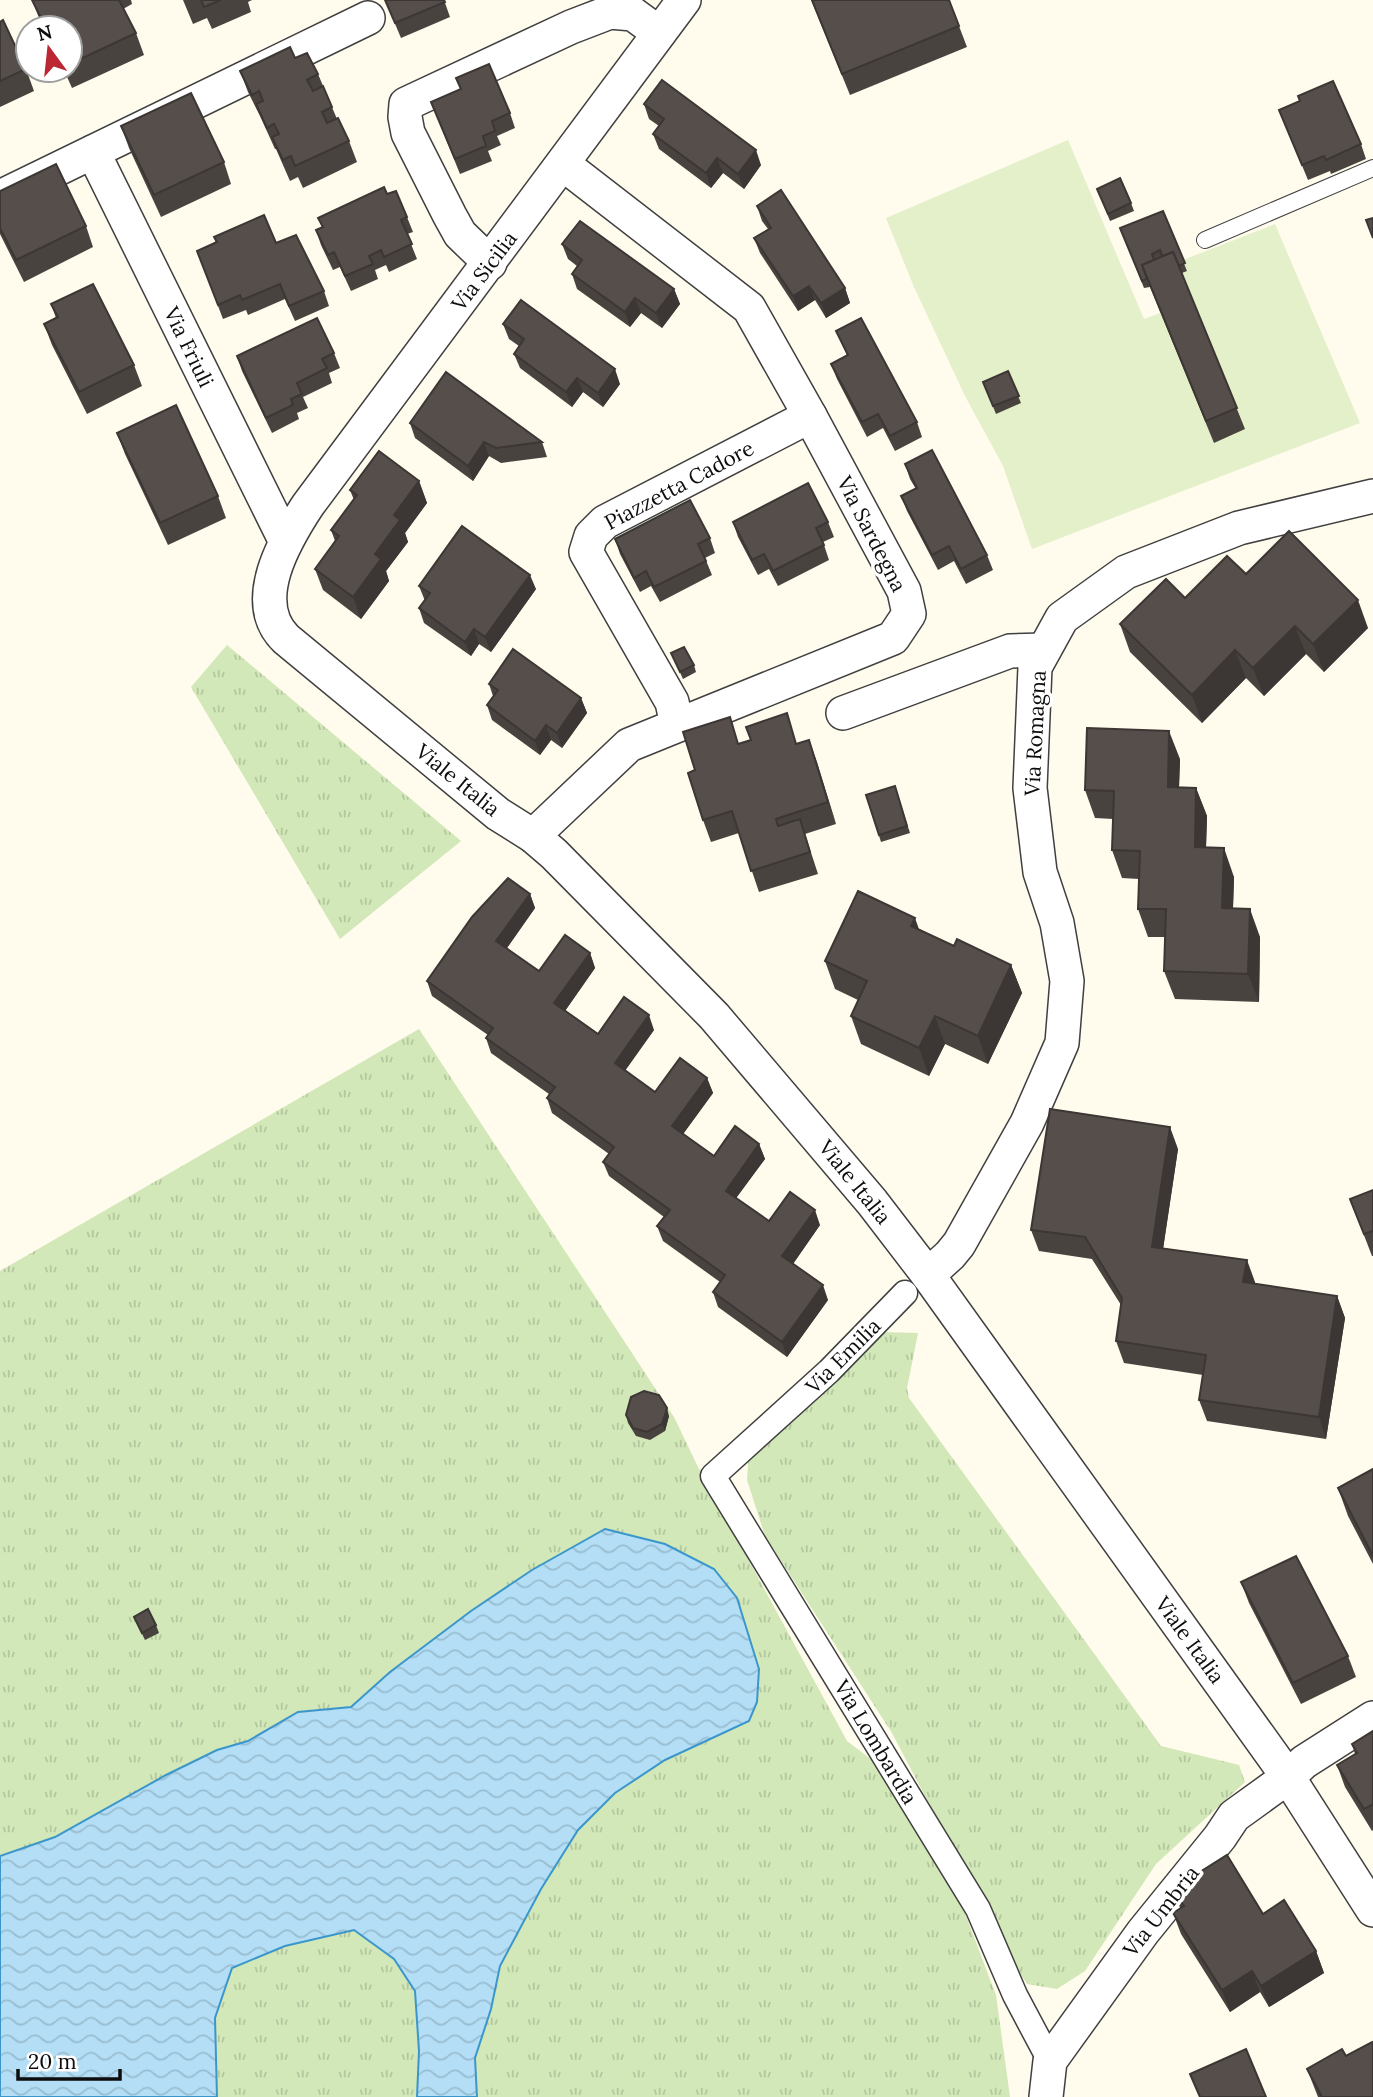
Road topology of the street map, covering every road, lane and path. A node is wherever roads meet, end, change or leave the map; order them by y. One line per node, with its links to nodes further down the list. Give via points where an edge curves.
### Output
1 (684, 0): 3 (street, Via Sicilia)
2 (368, 18): 4 (street)
3 (659, 33): 5 (street, Via Sicilia); 9 (street, via 633,14 610,12 406,104 408,133 450,216 460,234)
4 (93, 152): 7 (street); 12 (street, Via Friuli)
5 (563, 164): 9 (street, Via Sicilia); 10 (street, Via Sardegna, via 749,308)
6 (1373, 168): 8 (lane)
7 (0, 197)
8 (1205, 240)
9 (490, 263): 12 (street, Via Sicilia, via 320,489)
10 (810, 416): 15 (street, Piazzetta Cadore, via 605,522 591,536 586,552 672,702); 15 (street, Via Sardegna, via 904,591 909,614 893,638)
11 (1373, 496): 13 (street, Via Romagna, via 1239,528 1126,572 1062,618)
12 (286, 542): 16 (street, Viale Italia, via 269,594 270,610 281,634 498,814)
13 (1044, 650): 14 (street, via 1010,651); 17 (street, Via Romagna, via 1035,667 1030,788 1040,872 1067,981 1062,1043 1027,1123 966,1232 950,1255)
14 (843, 713)
15 (677, 725): 16 (street, Via Sardegna, via 629,745)
16 (533, 836): 17 (street, Viale Italia, via 714,1016 821,1140)
17 (917, 1284): 18 (street, Via Emilia); 20 (street, Viale Italia)
18 (779, 1417): 22 (street, Via Lombardia, via 713,1476 978,1909)
19 (1373, 1718): 20 (street, Via Umbria)
20 (1288, 1777): 21 (street, Viale Italia); 22 (street, Via Umbria, via 1234,1816)
21 (1373, 1910)
22 (1050, 2061): 23 (street)
23 (1046, 2097)

